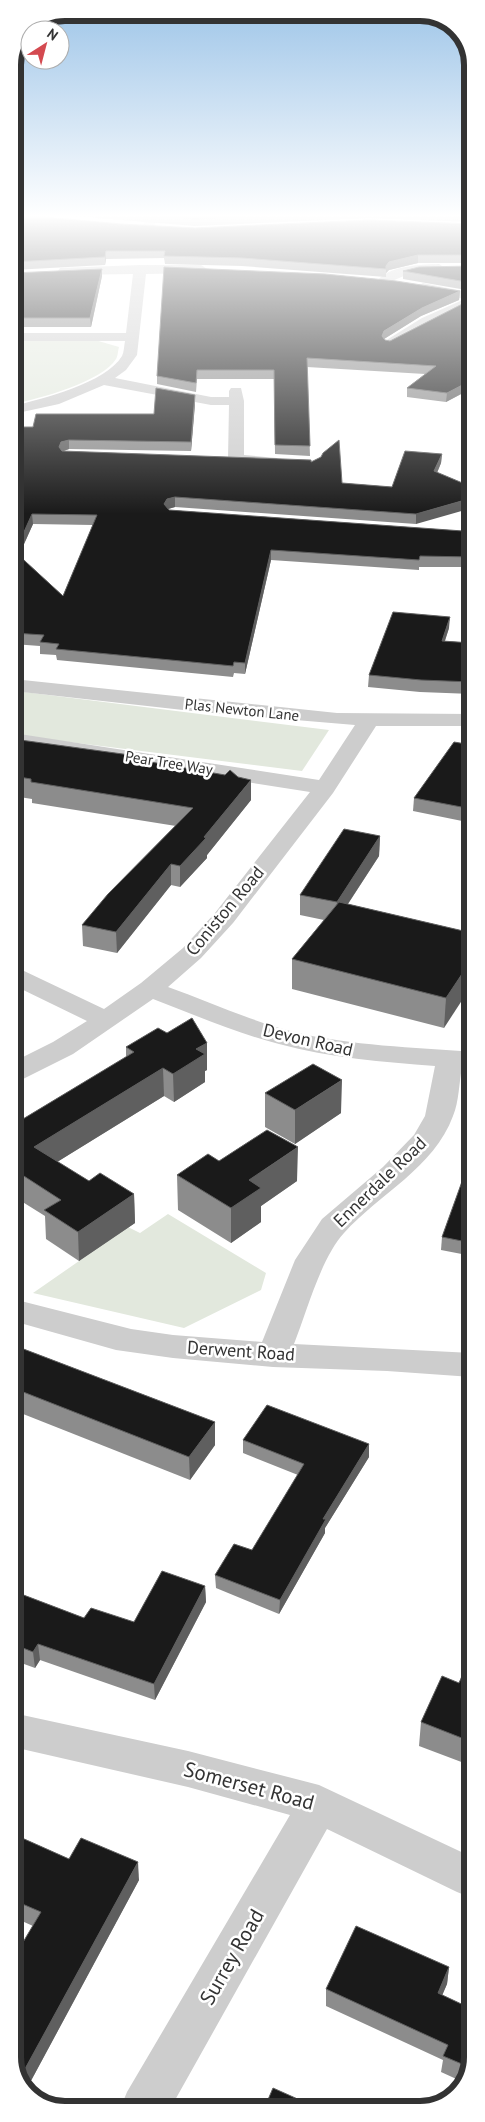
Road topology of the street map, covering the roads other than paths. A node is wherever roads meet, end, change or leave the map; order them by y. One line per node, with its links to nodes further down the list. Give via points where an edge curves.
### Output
1 (135, 315): 3 (street)
2 (441, 315): 5 (street)
3 (132, 336): 4 (street); 6 (street, via 130,355 121,367)
4 (21, 337)
5 (390, 344)
6 (103, 380): 7 (street, via 54,401); 9 (street, via 211,401 237,396)
7 (21, 408)
8 (216, 459): 9 (street)
9 (236, 460): 10 (street)
10 (287, 462)
11 (21, 686): 12 (street, Plas Newton Lane, via 201,706)
12 (369, 720): 13 (street, Plas Newton Lane); 15 (street, Coniston Road)
13 (464, 720)
14 (21, 740): 15 (street, Pear Tree Way)
15 (325, 788): 17 (street, Coniston Road, via 224,918 192,953)
16 (21, 979): 18 (street)
17 (150, 989): 18 (street, Coniston Road); 19 (street, Devon Road, via 291,1039 363,1053)
18 (106, 1020): 20 (street, Coniston Road, via 63,1048)
19 (461, 1060): 22 (street, Ennerdale Road, via 426,1140 393,1174 333,1226 311,1260)
20 (21, 1069)
21 (21, 1312): 22 (street, Derwent Road, via 129,1340)
22 (273, 1356): 23 (street, Derwent Road, via 406,1359)
23 (464, 1364)
24 (21, 1732): 25 (street, Somerset Road, via 188,1769)
25 (319, 1804): 26 (street, Somerset Road); 27 (street, Surrey Road)
26 (464, 1874)
27 (149, 2101)

